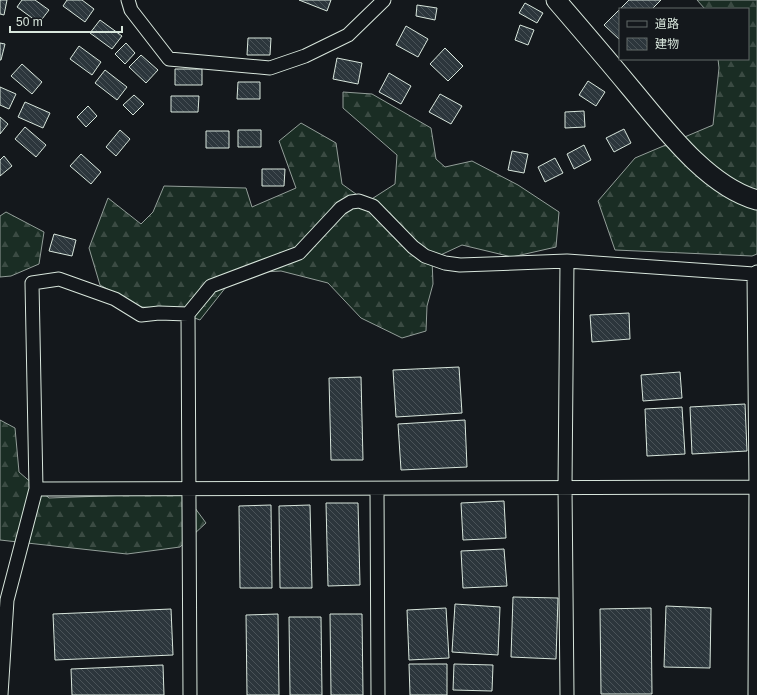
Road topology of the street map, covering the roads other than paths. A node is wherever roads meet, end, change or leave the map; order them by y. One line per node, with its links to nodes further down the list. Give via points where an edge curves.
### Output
1 (128, 0): 2 (street, via 131,10 169,59 270,68 305,56 348,35)
2 (384, 0)
3 (556, 0): 4 (street, via 694,160 718,181)
4 (757, 200)
5 (567, 261): 6 (street); 7 (street, via 460,265 432,259 413,247 373,206 359,201 351,202 341,208 299,252 211,286); 8 (street)
6 (756, 273): 9 (street)
7 (188, 314): 10 (street); 11 (street, via 141,315 115,299 59,279 32,283)
8 (565, 487): 9 (street); 12 (street); 16 (street)
9 (757, 487): 17 (street)
10 (188, 488): 11 (street); 12 (street); 14 (street)
11 (36, 489): 13 (street, via 7,600)
12 (377, 489): 15 (street)
13 (1, 695)
14 (190, 695)
15 (378, 695)
16 (567, 695)
17 (755, 695)

